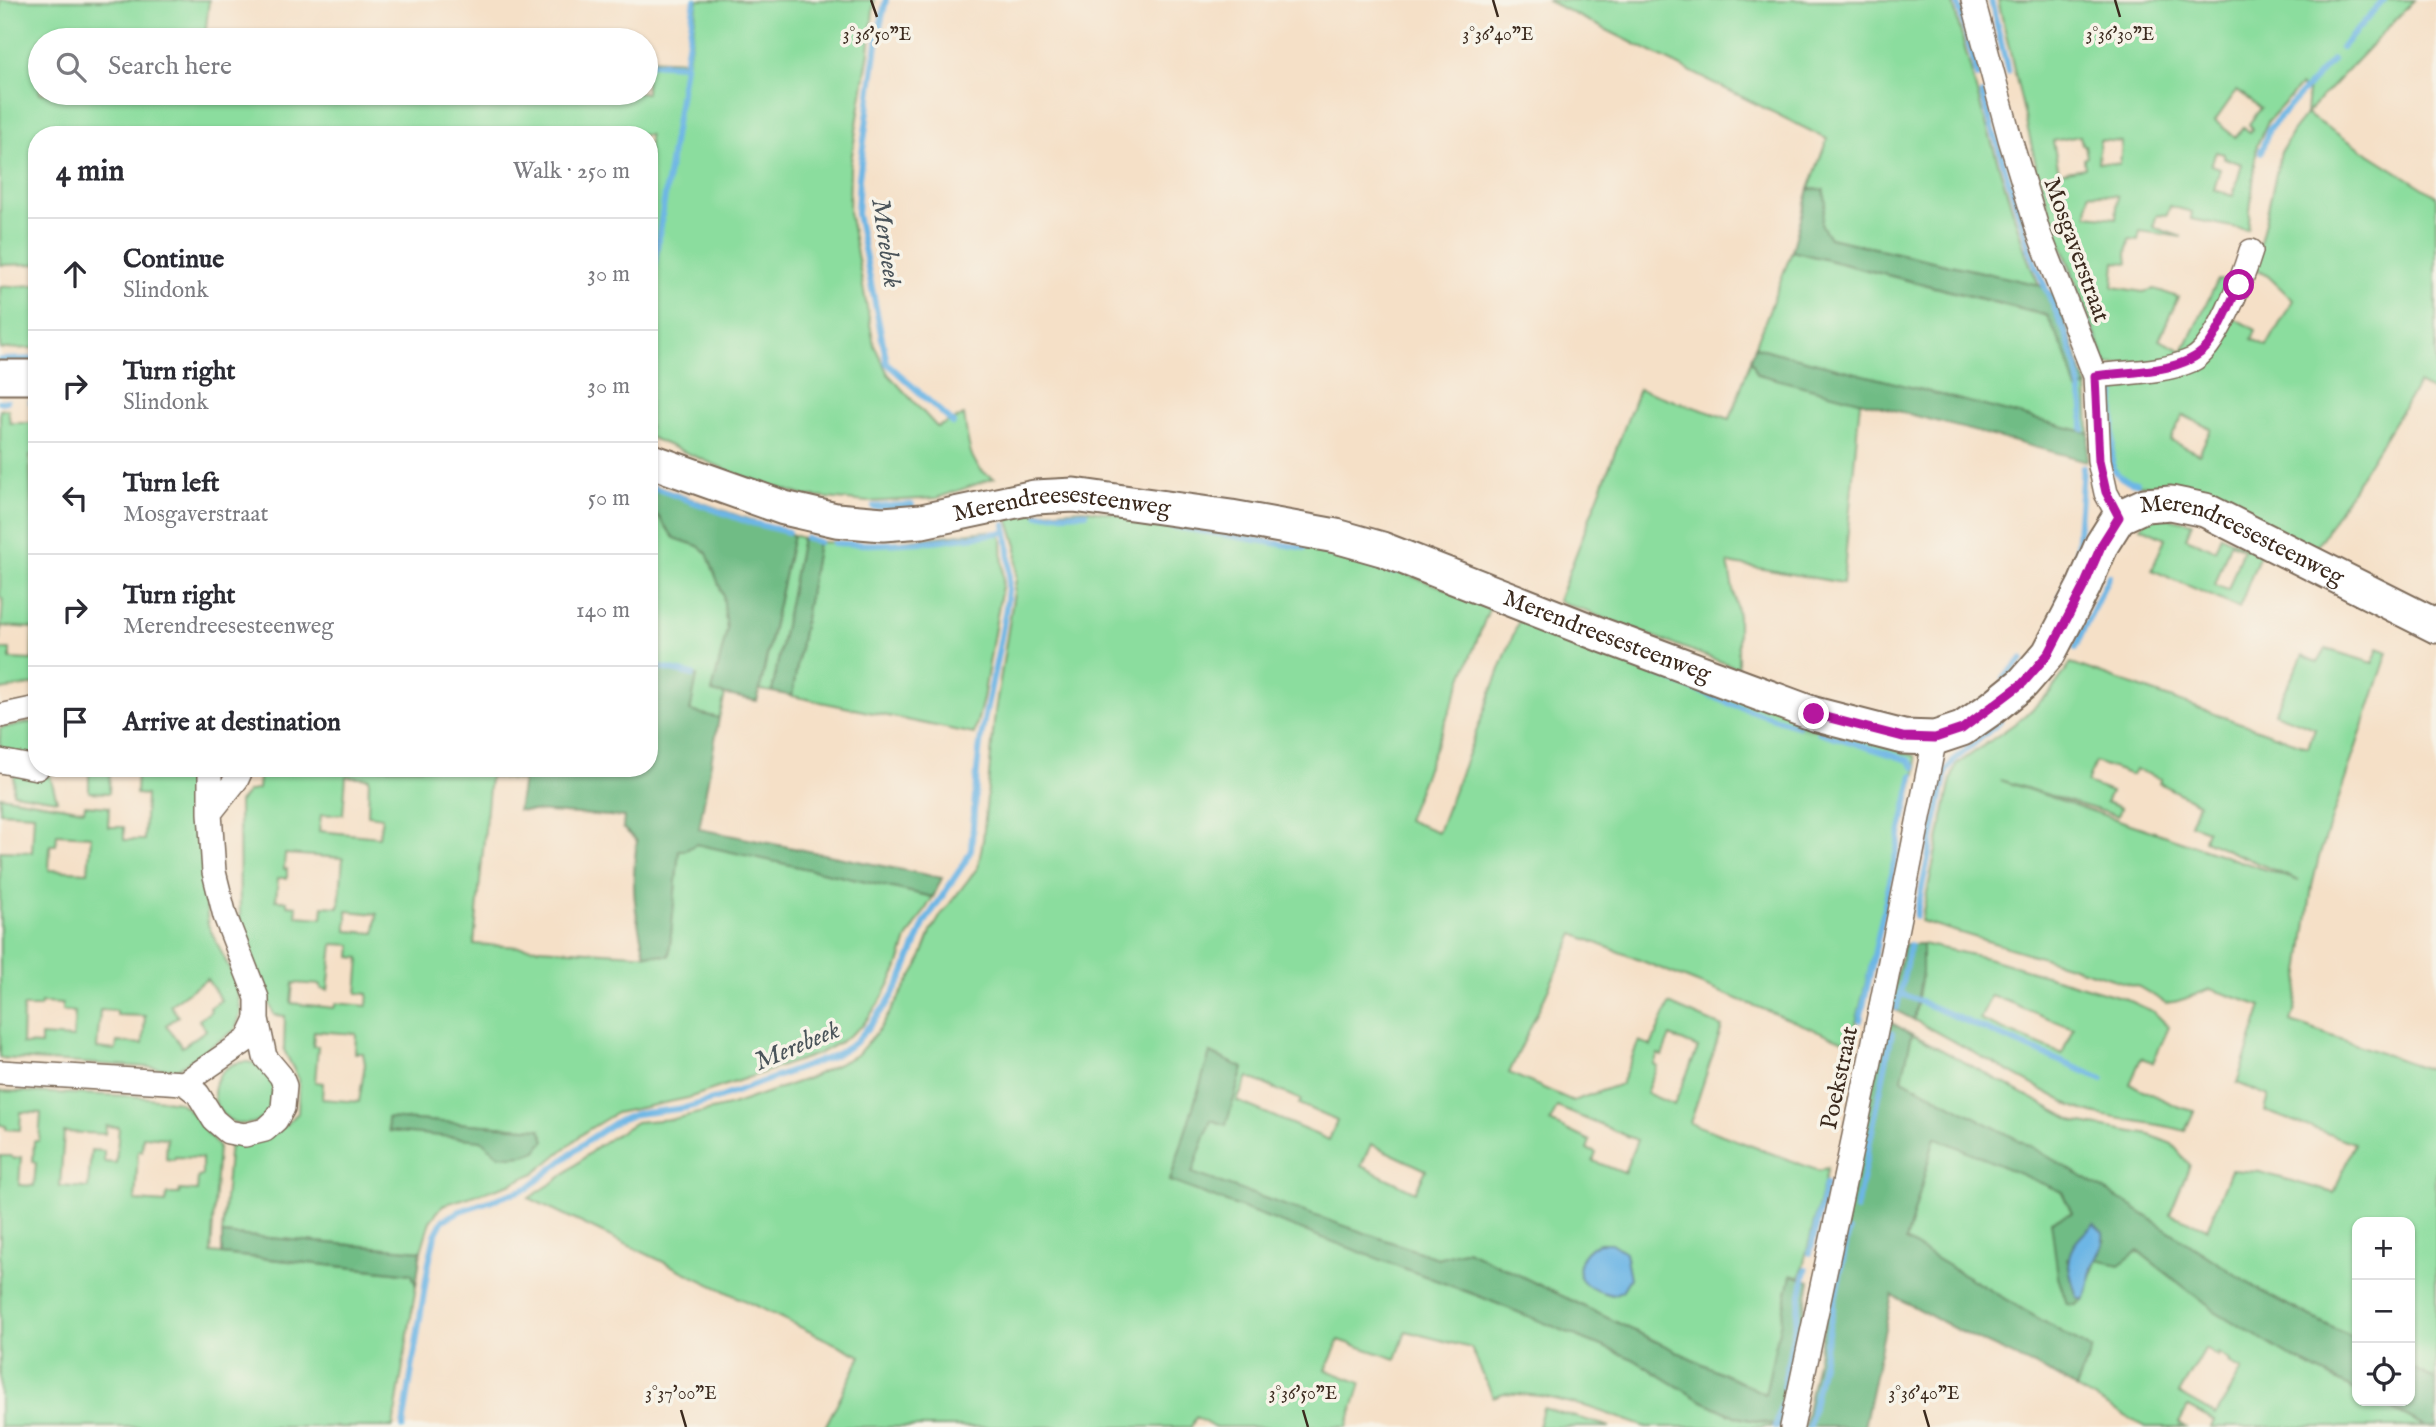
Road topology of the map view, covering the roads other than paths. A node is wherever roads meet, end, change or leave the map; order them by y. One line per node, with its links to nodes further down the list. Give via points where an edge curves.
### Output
1 (1973, 0): 3 (street, Mosgaverstraat, via 2038,231)
2 (2251, 251): 3 (street, via 2212,341 2198,356 2168,366)
3 (2095, 376): 7 (street, Mosgaverstraat, via 2099,461 2106,492)
4 (0, 377): 5 (main road)
5 (28, 377)
6 (658, 463): 11 (main road, Merendreesesteenweg, via 784,508 836,520 922,522 1035,497 1074,495 1336,536 1382,549 1814,714 1903,737)
7 (2119, 517): 8 (main road, Merendreesesteenweg, via 2145,505 2171,503 2206,510); 11 (main road, Merendreesesteenweg, via 2049,653 2023,683 1992,708 1962,729)
8 (2436, 626)
9 (28, 710): 10 (street)
10 (0, 716)
11 (1935, 738): 20 (street, Poekstraat)
12 (0, 761): 13 (street)
13 (28, 766)
14 (210, 777): 16 (street)
15 (238, 777): 16 (street)
16 (210, 813): 17 (street, via 215,872 225,916 257,998)
17 (257, 1019): 19 (street, via 247,1040); 19 (street, via 265,1057 285,1086 283,1108 276,1120 245,1135 228,1132)
18 (0, 1072): 19 (street)
19 (184, 1083)
20 (1792, 1427)

